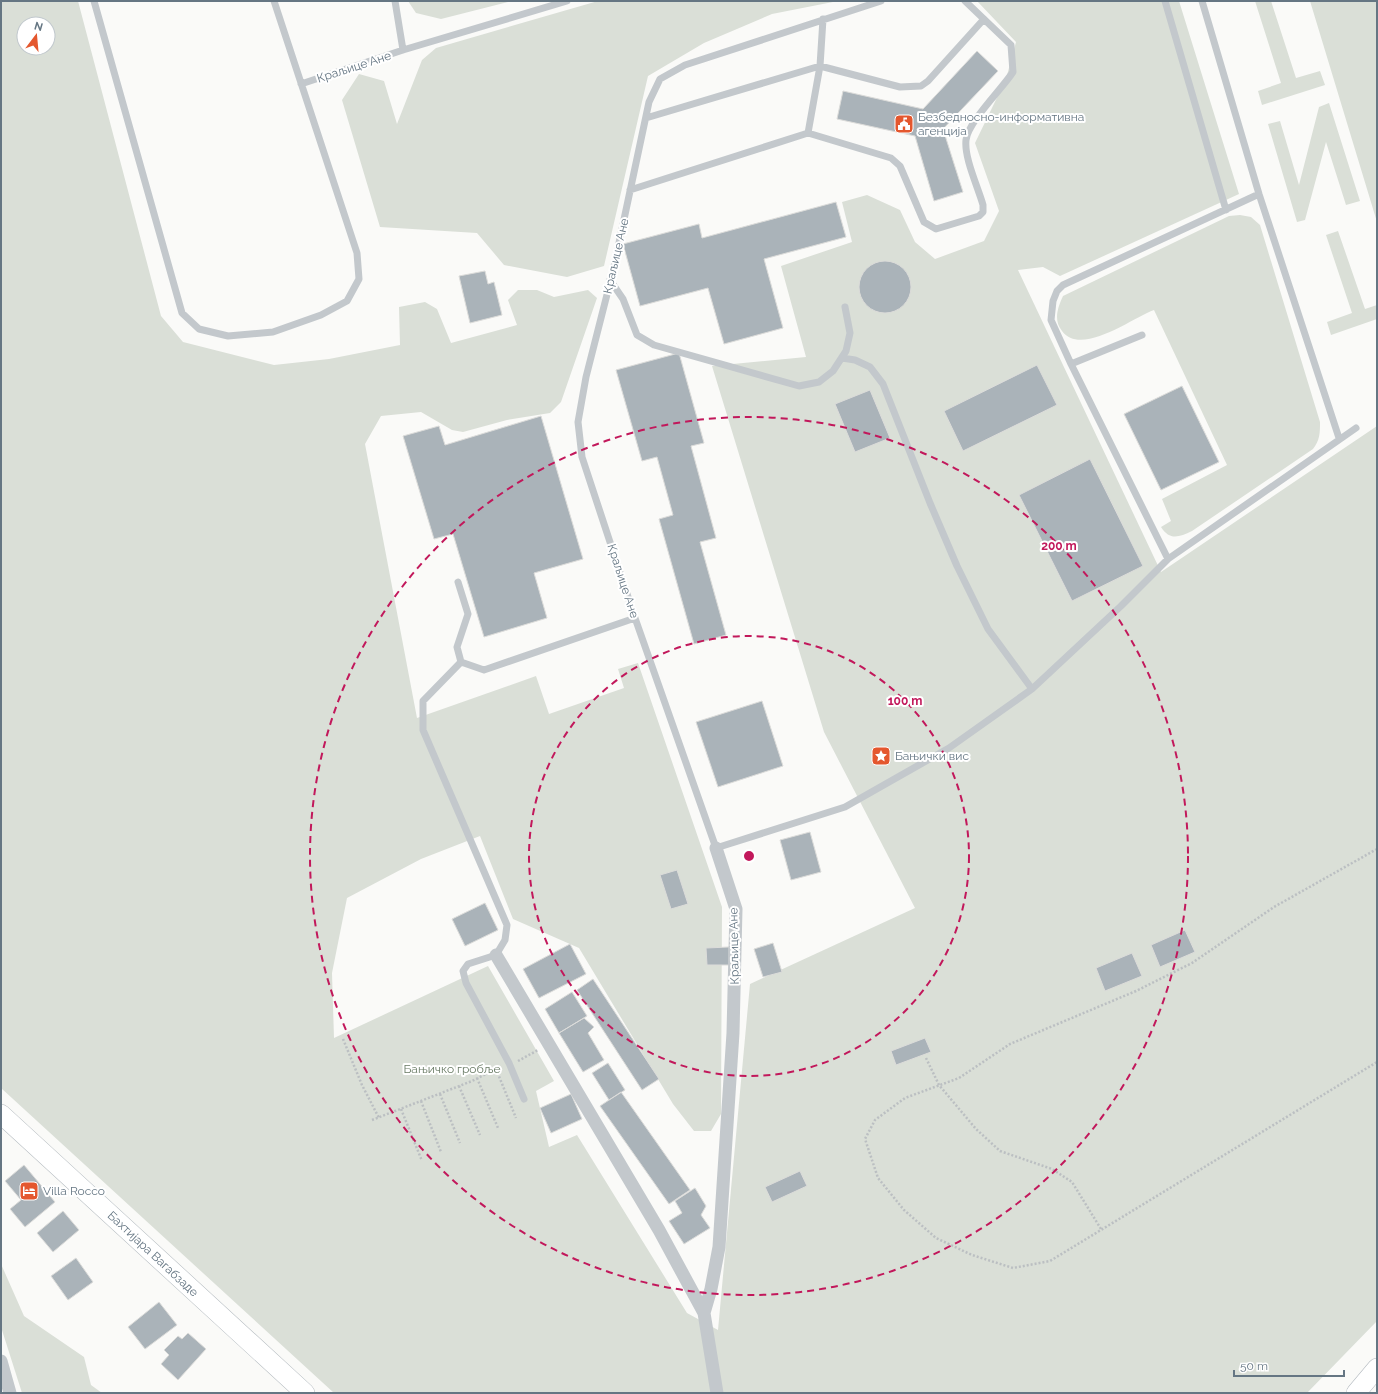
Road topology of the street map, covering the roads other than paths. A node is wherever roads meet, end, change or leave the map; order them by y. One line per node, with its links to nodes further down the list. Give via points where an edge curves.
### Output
1 (94, 1): 14 (lane, via 182,312 199,329 228,336 273,332 321,315 347,301 359,279 357,253)
2 (274, 1): 14 (lane)
3 (395, 1): 12 (lane)
4 (568, 1): 12 (lane, Краљице Ане)
5 (881, 1): 9 (lane, Краљице Ане)
6 (965, 1): 11 (lane)
7 (1165, 1): 19 (lane)
8 (1202, 1): 18 (lane)
9 (863, 3): 10 (lane, Краљице Ане)
10 (824, 19): 13 (lane); 15 (lane, Краљице Ане, via 686,65 660,79 649,102)
11 (984, 19): 13 (lane, via 921,86 900,87); 16 (lane, via 1011,45 1013,72 971,127 966,139 967,153 983,205 983,212 979,216 936,229 931,228 921,218 900,166 891,158)
12 (403, 50): 14 (lane, Краљице Ане)
13 (820, 66): 15 (lane); 16 (lane)
14 (301, 84)
15 (646, 118): 17 (lane, Краљице Ане)
16 (808, 133): 17 (lane)
17 (630, 190): 20 (lane, Краљице Ане)
18 (1259, 194): 19 (lane); 26 (lane)
19 (1226, 210): 24 (lane, via 1063,285 1053,301 1051,320)
20 (610, 280): 23 (lane, via 623,299 637,335 654,345 799,386 818,382 833,371); 29 (lane, Краљице Ане, via 586,377 578,422 582,458)
21 (845, 307): 23 (lane, via 850,333)
22 (1142, 334): 24 (lane)
23 (842, 358): 31 (lane, via 855,360 870,367 883,384 930,503 984,622)
24 (1071, 364): 27 (lane)
25 (1356, 428): 26 (lane)
26 (1339, 438): 27 (lane)
27 (1168, 559): 31 (lane)
28 (458, 582): 30 (lane, via 468,614 457,647)
29 (635, 618): 30 (lane, via 484,670); 32 (lane, Краљице Ане)
30 (461, 662): 33 (lane, via 423,701 423,730 508,925 505,940)
31 (1032, 689): 32 (lane, via 949,748 845,807)
32 (716, 848): 36 (street, Краљице Ане, via 736,909 734,1026 719,1247)
33 (496, 956): 34 (lane, via 468,964 463,971 466,983 510,1064); 36 (street, via 659,1230)
34 (524, 1099)
35 (1, 1114): 40 (main road, Бахтијара Вагабзаде)
36 (704, 1313): 41 (street)
37 (1, 1361): 39 (street)
38 (1377, 1368): 42 (main road)
39 (6, 1392)
40 (305, 1393)
41 (717, 1393)
42 (1356, 1393)

